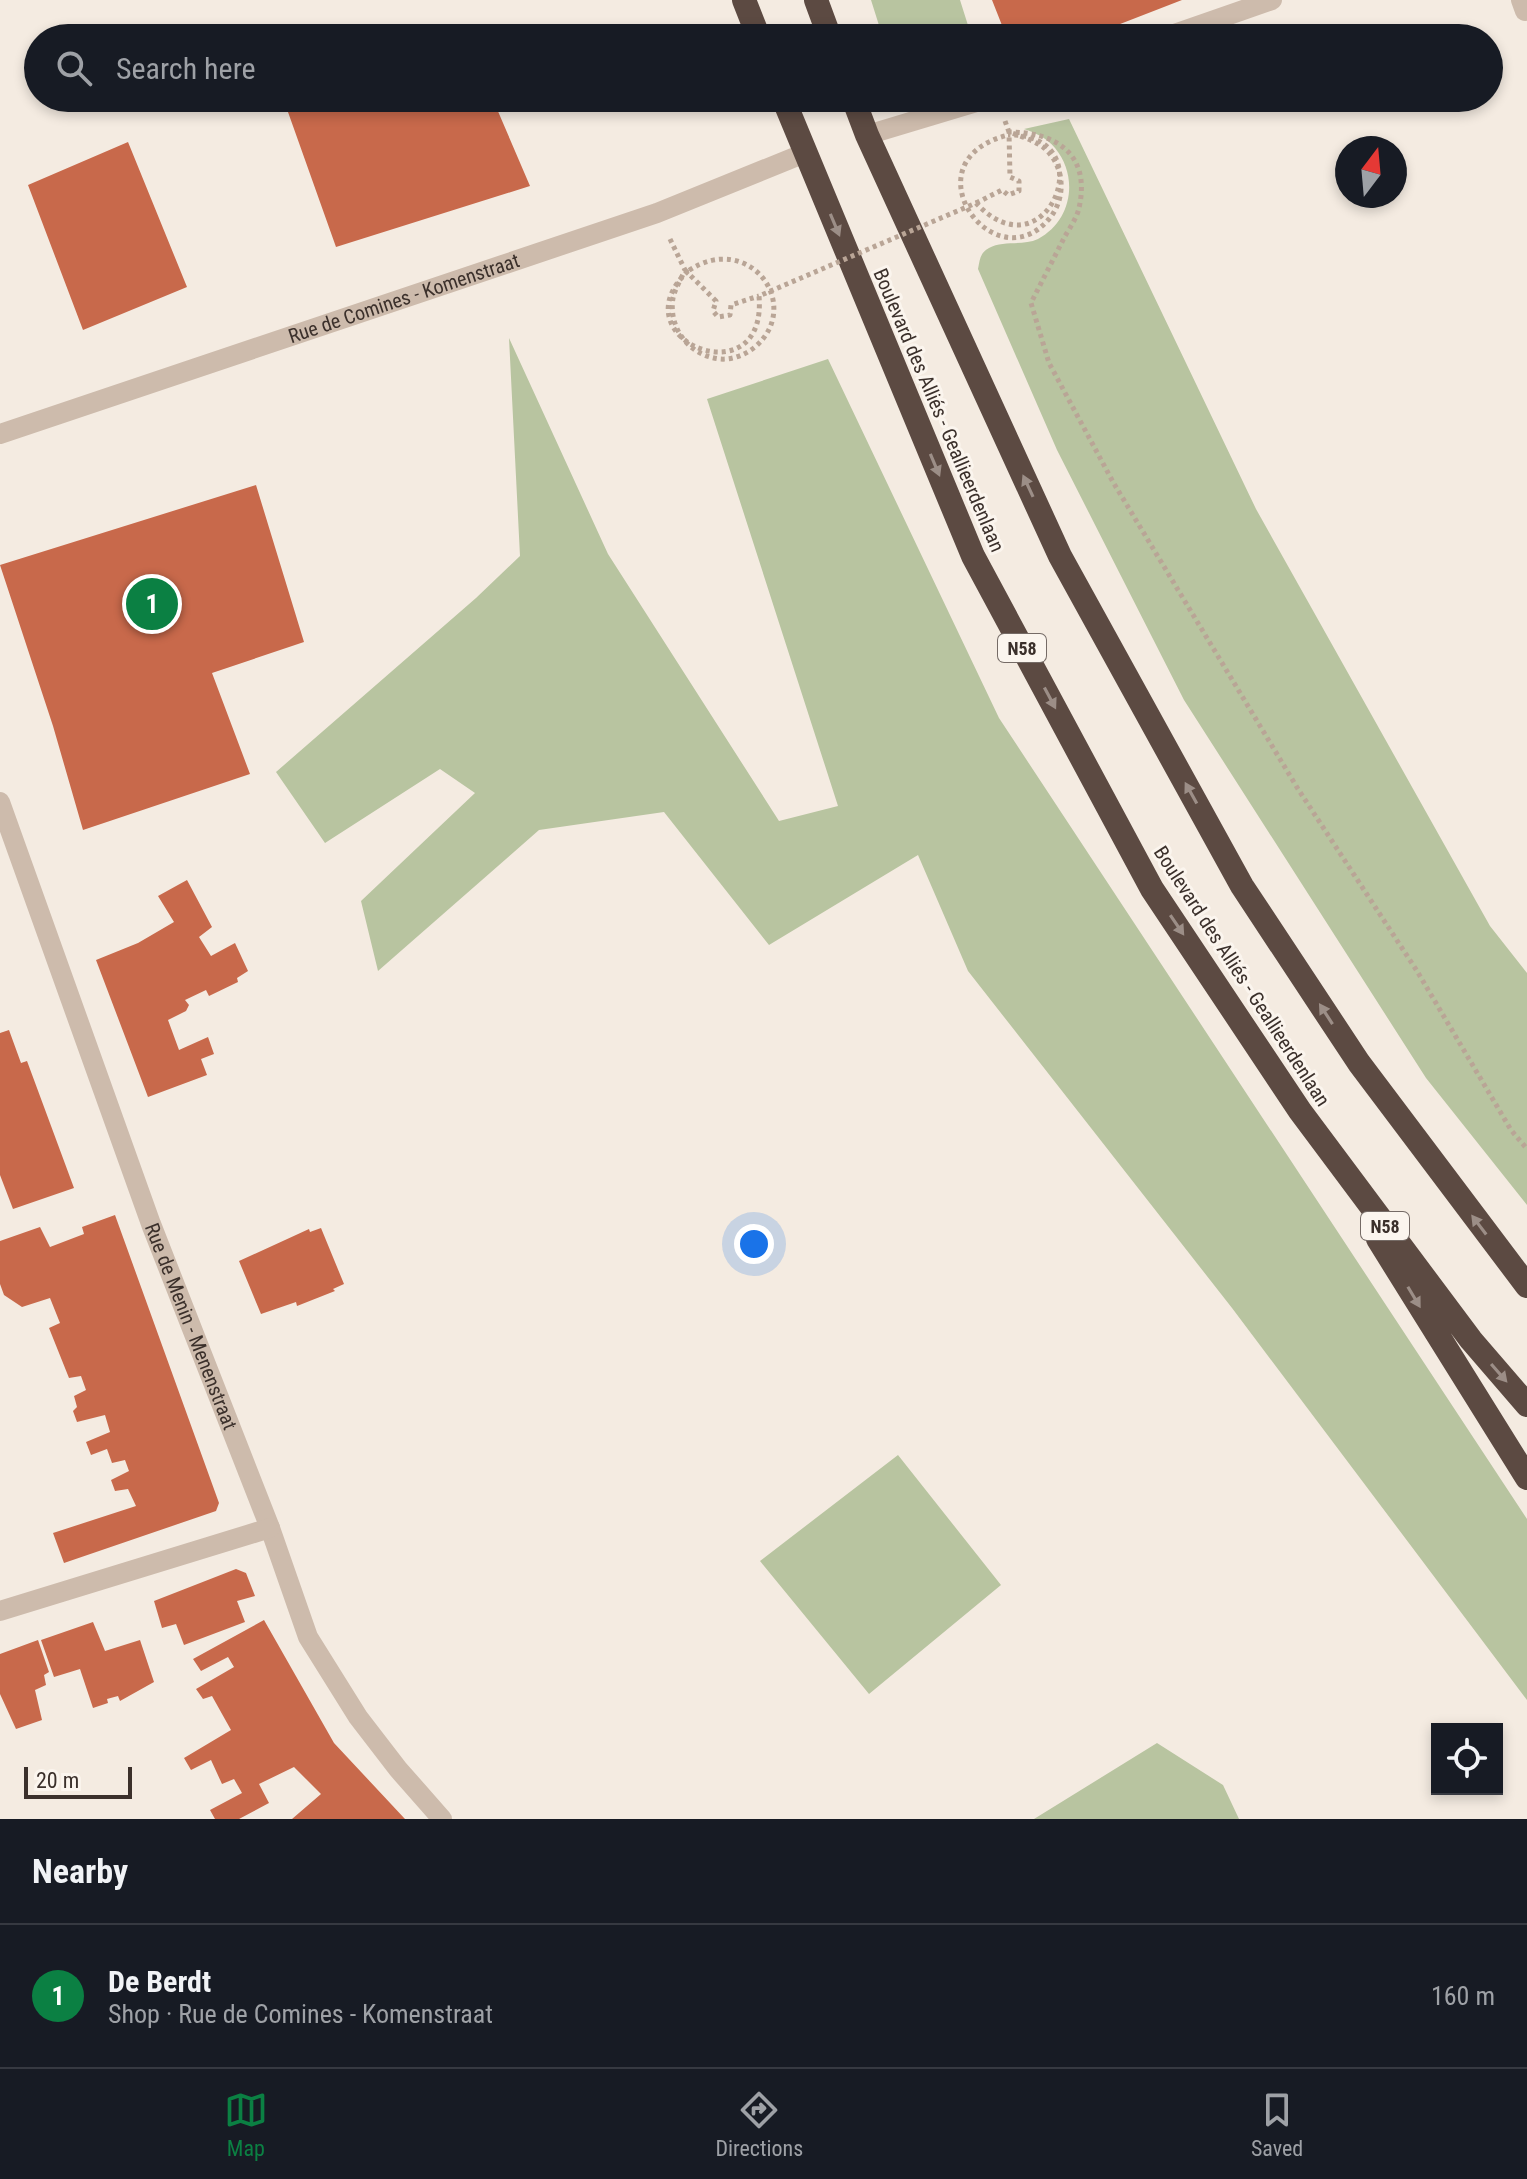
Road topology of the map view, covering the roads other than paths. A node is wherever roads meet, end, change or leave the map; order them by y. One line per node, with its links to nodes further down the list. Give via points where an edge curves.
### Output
1 (744, 0): 4 (highway)
2 (816, 0): 5 (highway)
3 (1272, 0): 6 (street)
4 (753, 24)
5 (825, 24)
6 (1203, 24)
7 (789, 112): 11 (highway, Boulevard des Alliés - Geallieerdenlaan / N58)
8 (858, 112): 10 (highway)
9 (943, 112): 10 (street)
10 (867, 135): 15 (highway, one-way to 10, via 1359,1063 1242,886 1060,556)
11 (805, 153): 12 (street, Rue de Comines - Komenstraat, via 657,213); 14 (highway, Boulevard des Alliés - Geallieerdenlaan / N58, one-way to 14, via 973,556 1152,889)
12 (0, 434)
13 (0, 802): 18 (street, Rue de Menin - Menenstraat, via 151,1224)
14 (1300, 1111): 16 (highway, Boulevard des Alliés - Geallieerdenlaan / N58, one-way to 16, via 1471,1340); 17 (highway, one-way to 17)
15 (1527, 1286)
16 (1527, 1405)
17 (1527, 1478)
18 (270, 1528): 19 (street); 20 (street, Rue de Menin - Menenstraat, via 308,1637 358,1717)
19 (0, 1611)
20 (442, 1819)

